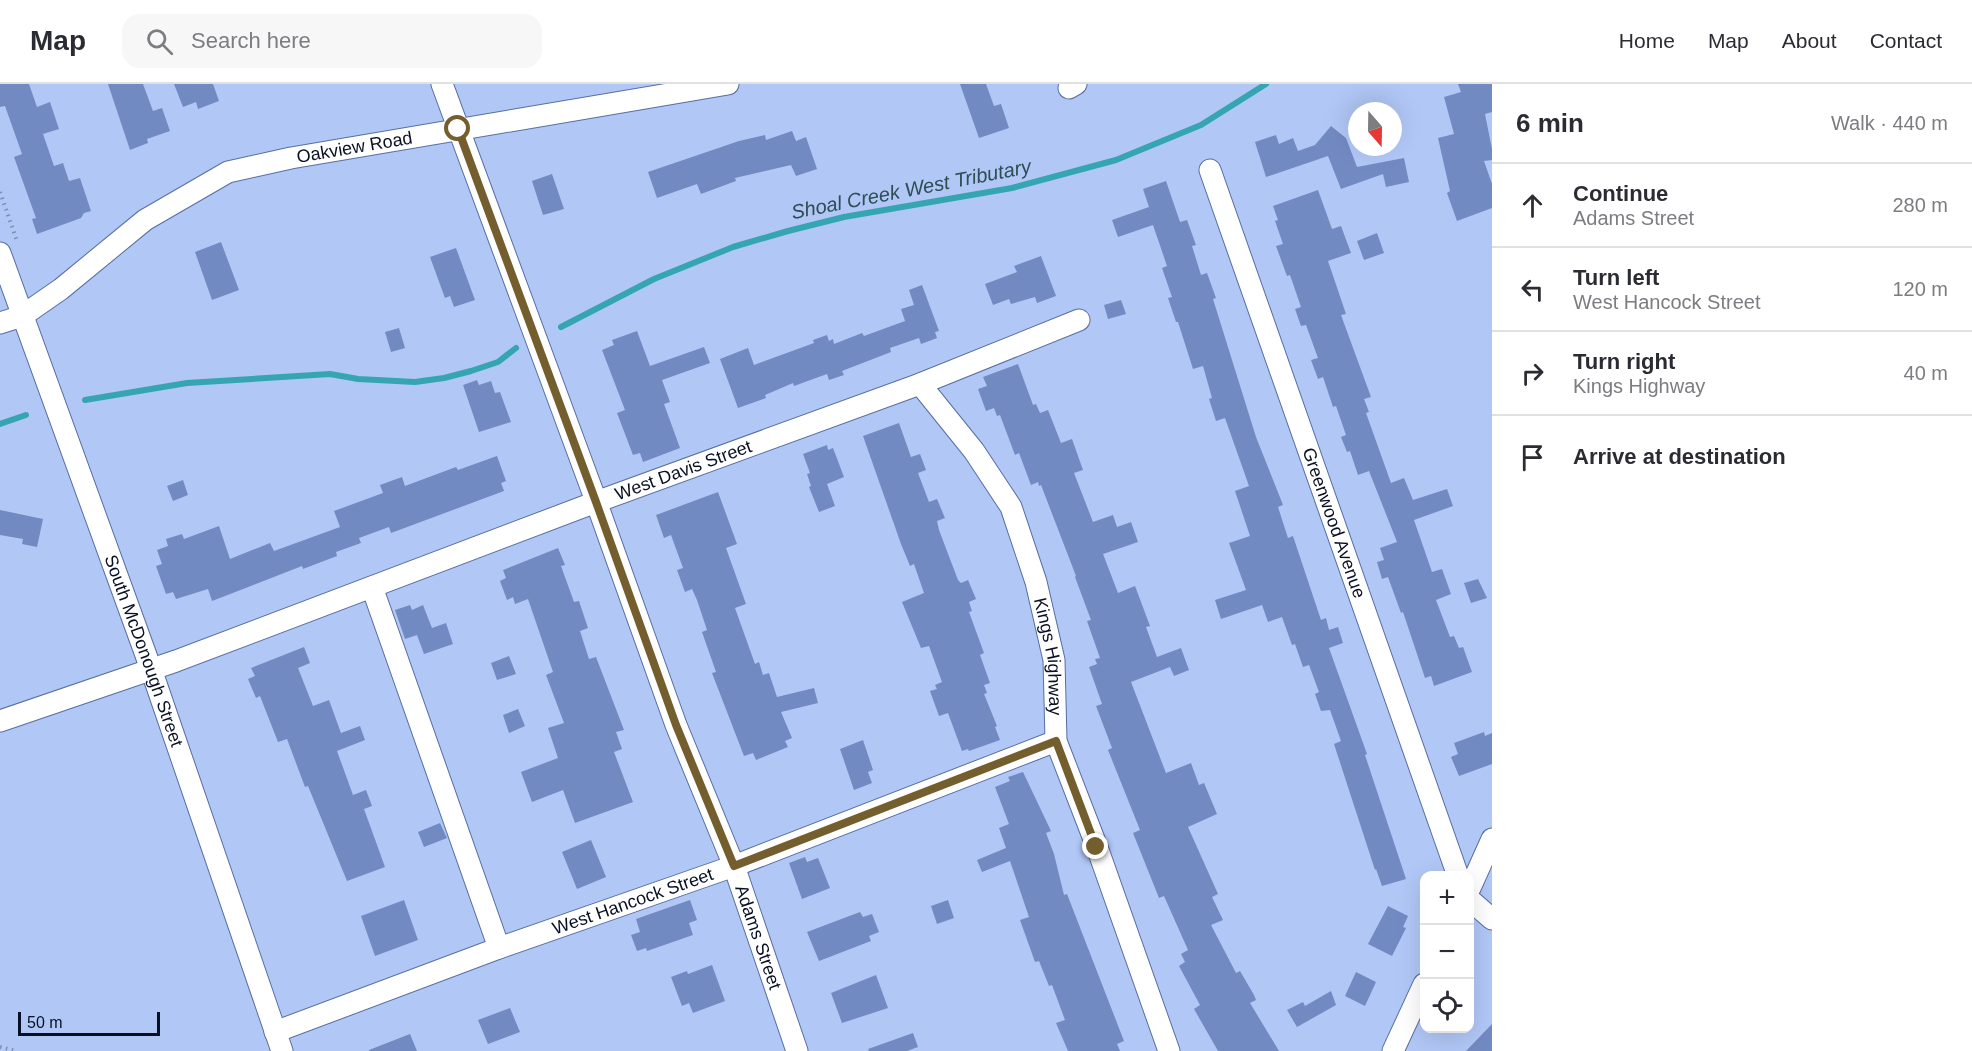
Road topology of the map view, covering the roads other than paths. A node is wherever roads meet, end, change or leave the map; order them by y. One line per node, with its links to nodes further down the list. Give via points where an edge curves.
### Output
1 (442, 84): 3 (street, Adams Street)
2 (728, 84): 3 (street, Oakview Road)
3 (458, 129): 6 (street, Oakview Road, via 228,172 145,220); 10 (street, Adams Street)
4 (1210, 170): 17 (street, Greenwood Avenue)
5 (10, 251): 6 (street, South McDonough Street)
6 (22, 316): 8 (street, Oakview Road); 12 (street, South McDonough Street)
7 (1079, 320): 9 (street, West Davis Street)
8 (0, 323)
9 (920, 384): 10 (street, West Davis Street); 14 (street, Kings Highway, via 974,451 1011,507 1036,582 1054,660)
10 (596, 502): 11 (street, West Davis Street); 16 (street, Adams Street, via 676,725)
11 (372, 587): 12 (street, West Davis Street); 21 (street)
12 (151, 669): 13 (street, West Davis Street); 23 (street, South McDonough Street)
13 (0, 722)
14 (1056, 741): 16 (street, West Hancock Street); 25 (street, Kings Highway)
15 (1492, 839): 18 (street)
16 (734, 866): 21 (street, West Hancock Street); 24 (street, Adams Street)
17 (1456, 871)
18 (1474, 879)
19 (1474, 903): 20 (street)
20 (1492, 919)
21 (499, 948): 23 (street, West Hancock Street)
22 (1420, 994): 26 (street)
23 (279, 1042)
24 (797, 1051)
25 (1169, 1051)
26 (1393, 1051)

